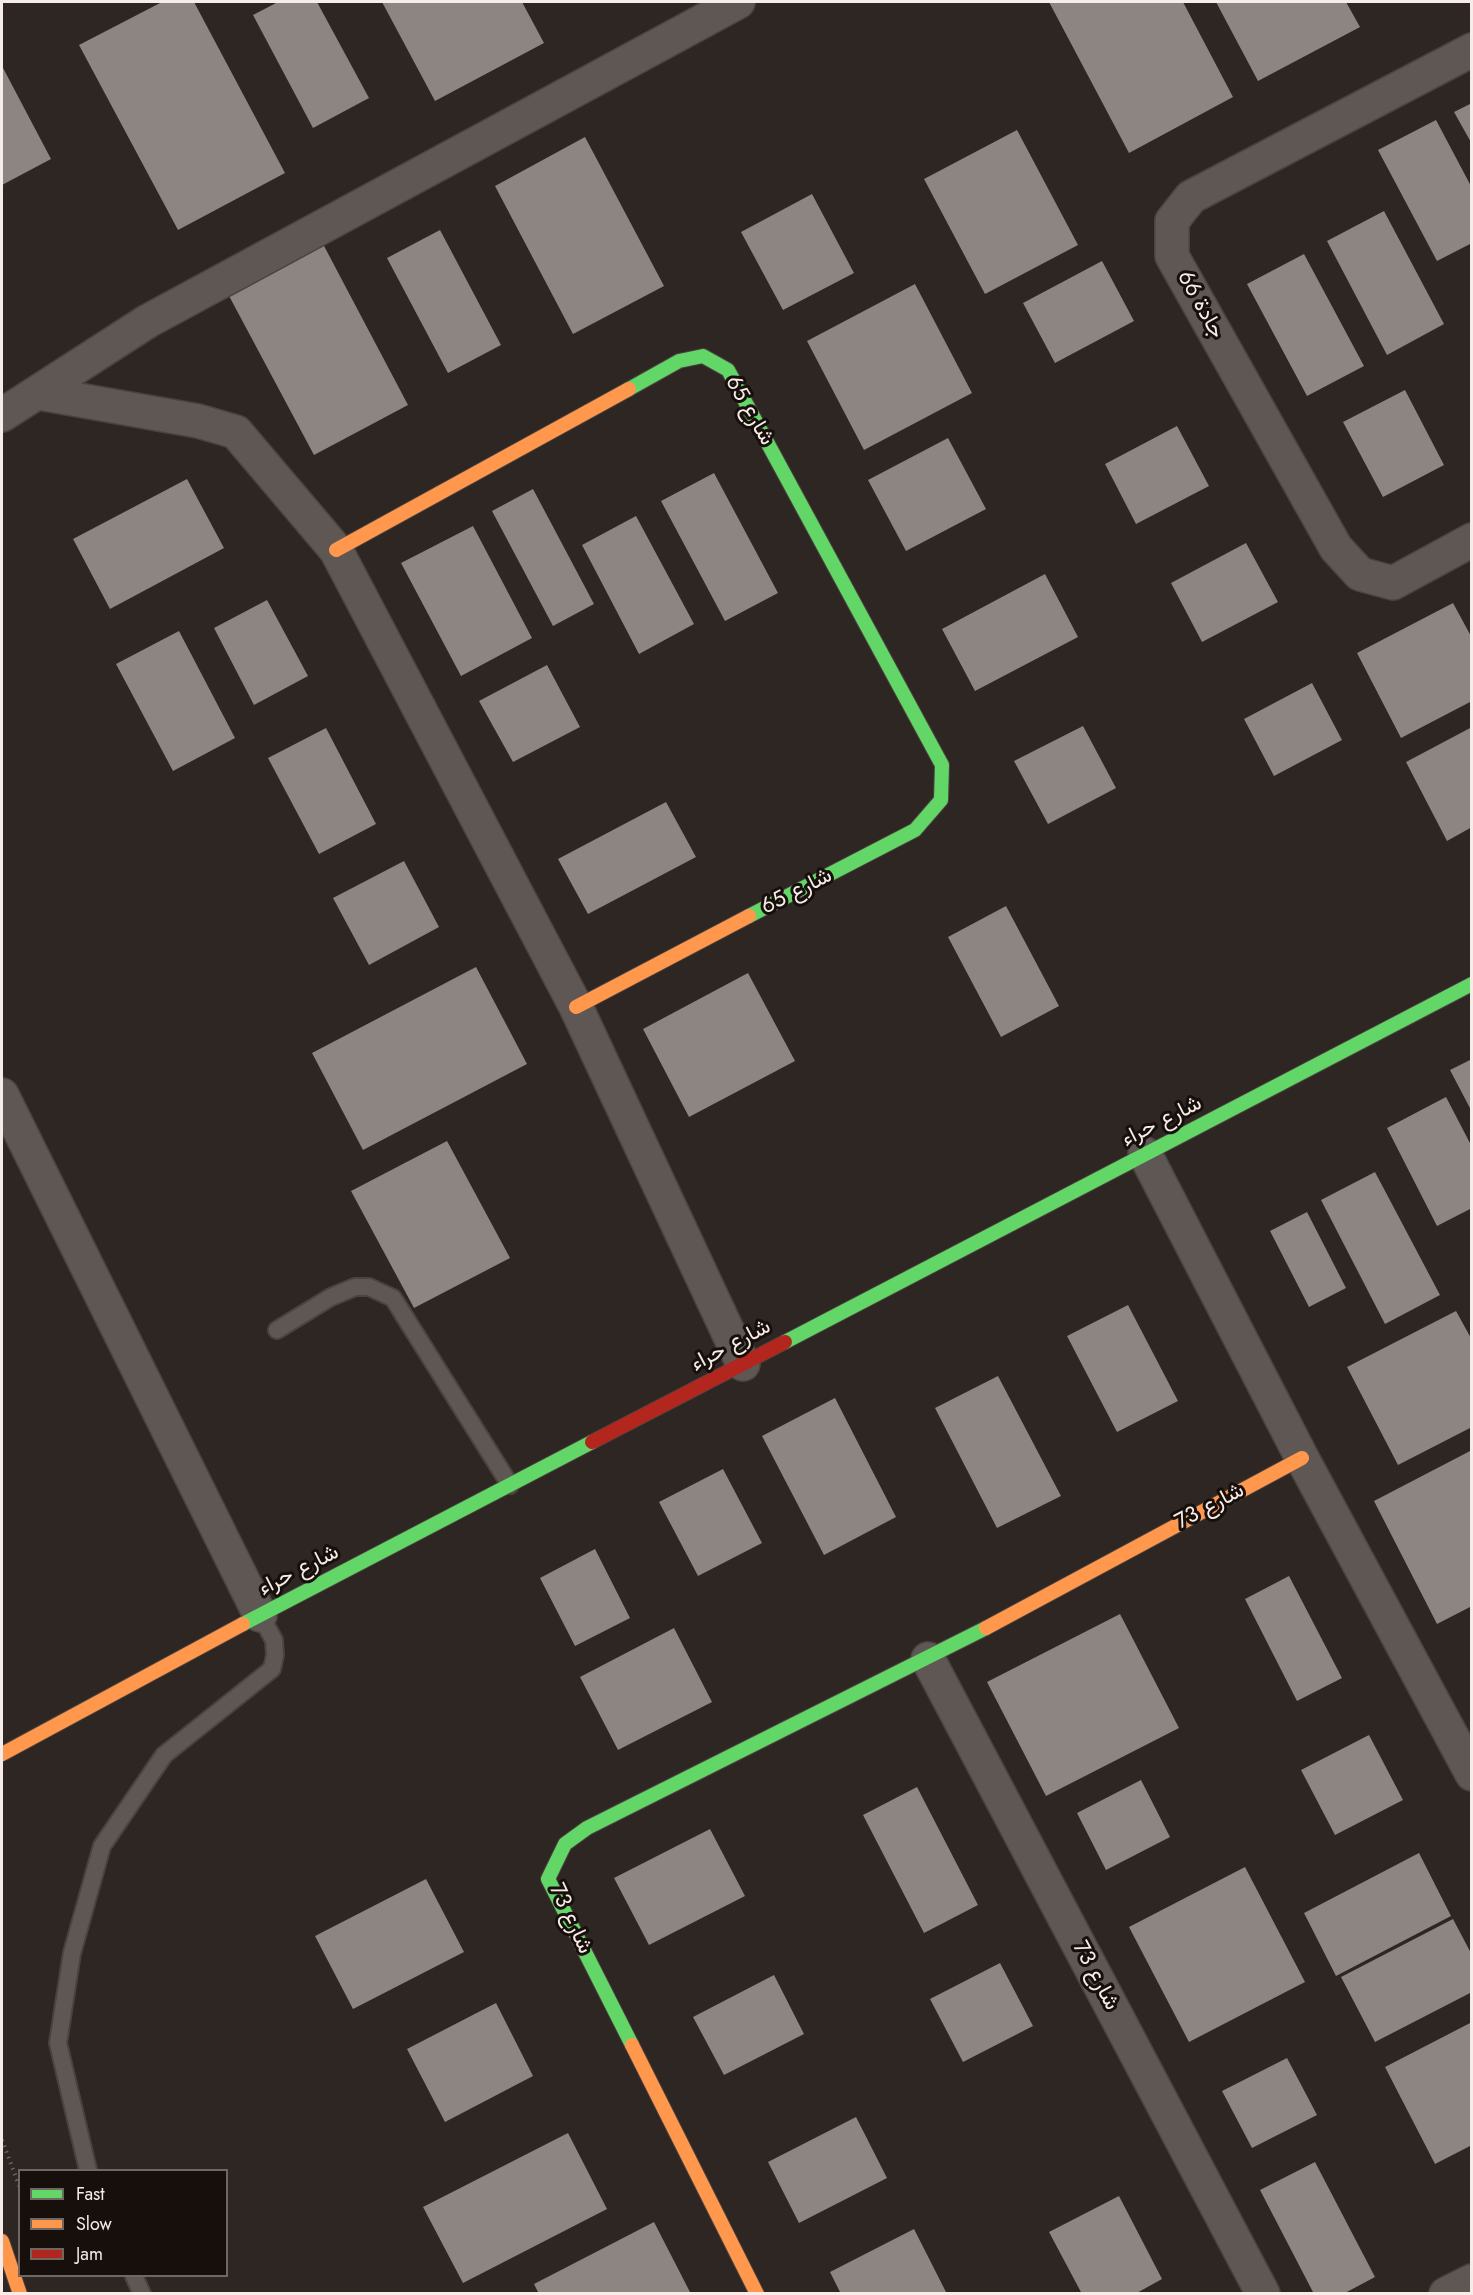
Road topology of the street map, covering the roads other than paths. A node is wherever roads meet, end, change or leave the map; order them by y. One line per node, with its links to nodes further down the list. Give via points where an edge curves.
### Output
1 (738, 2): 3 (street, via 148,321)
2 (1472, 50): 5 (street, جادة 66, via 1191,197 1172,222 1172,256 1336,548 1360,574 1393,584)
3 (39, 393): 4 (street); 6 (street, via 198,421 236,432)
4 (2, 415)
5 (1472, 540)
6 (336, 550): 8 (street); 8 (street, شارع 65, via 679,361 703,356 728,370 942,765 941,800 915,831)
7 (1472, 984): 10 (street, شارع حراء)
8 (576, 1007): 12 (street)
9 (2, 1095): 15 (street)
10 (1145, 1154): 12 (street, شارع حراء); 13 (street)
11 (277, 1330): 14 (lane, via 355,1287 369,1287 393,1298)
12 (743, 1364): 14 (street, شارع حراء)
13 (1302, 1458): 16 (street, شارع 73); 18 (street)
14 (510, 1485): 15 (street, شارع حراء)
15 (260, 1615): 17 (street, شارع حراء); 19 (lane, via 273,1640 272,1669 164,1755 102,1846 72,1953 58,2043)
16 (928, 1659): 25 (street, شارع 73, via 587,1827 565,1844 548,1879); 26 (street, شارع 73)
17 (4, 1750)
18 (1472, 1774)
19 (88, 2169)
20 (2, 2241): 23 (street)
21 (134, 2277): 24 (lane)
22 (1472, 2281): 27 (street)
23 (20, 2294)
24 (142, 2294)
25 (757, 2294)
26 (1263, 2294)
27 (1446, 2294)

